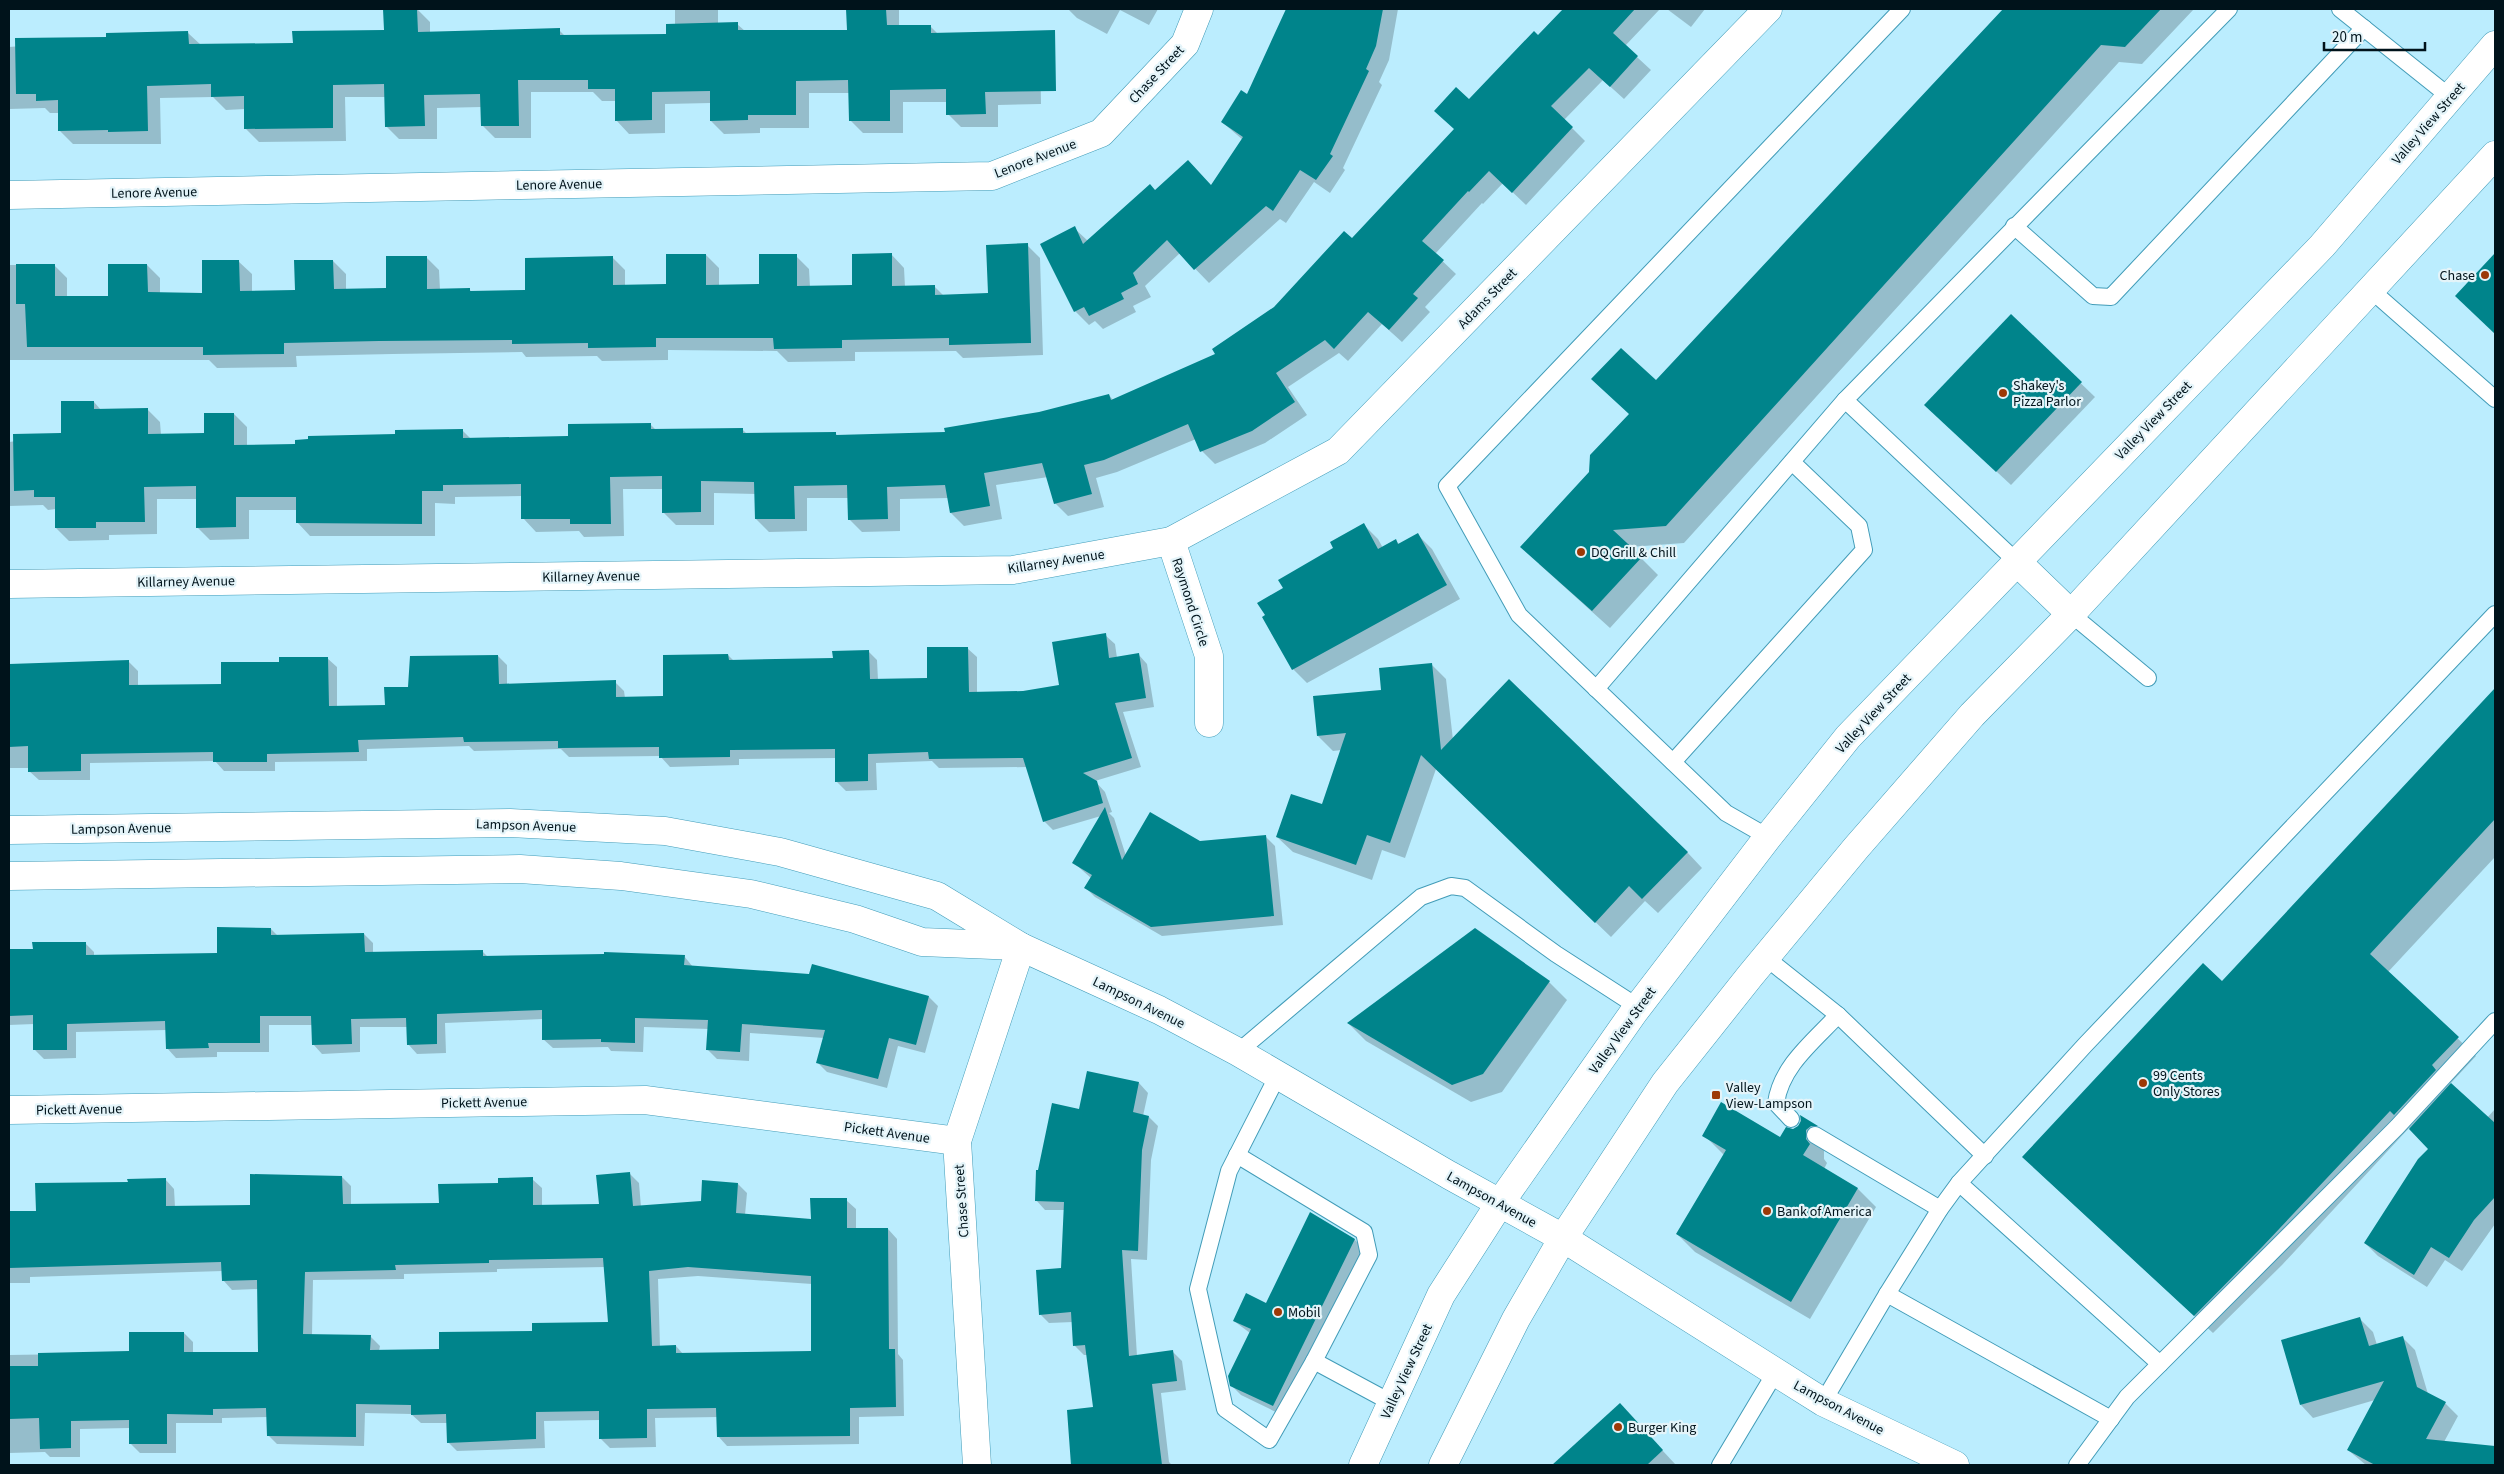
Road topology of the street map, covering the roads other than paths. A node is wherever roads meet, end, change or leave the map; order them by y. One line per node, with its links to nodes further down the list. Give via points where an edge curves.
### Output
1 (1199, 9): 9 (main road, Chase Street, via 1185,44)
2 (1768, 9): 17 (main road, Adams Street, via 1338,451)
3 (1902, 9): 23 (lane, via 1447,486 1519,615)
4 (2229, 9): 12 (lane)
5 (2340, 9): 6 (lane)
6 (2364, 28): 8 (lane); 12 (lane, via 2111,297 2093,296)
7 (2495, 45): 8 (main road, Valley View Street)
8 (2450, 97): 18 (main road, Valley View Street, via 2322,246)
9 (1101, 133): 11 (main road, Lenore Avenue, via 992,176)
10 (2495, 155): 13 (main road)
11 (9, 195)
12 (2014, 226): 15 (lane)
13 (2371, 290): 14 (lane); 20 (main road)
14 (2495, 399)
15 (1845, 400): 16 (lane); 18 (lane)
16 (1792, 462): 23 (lane); 25 (lane, via 1859,526 1864,550)
17 (1171, 542): 19 (main road, Killarney Avenue, via 1013,570); 24 (main road, Raymond Circle, via 1209,656)
18 (2016, 561): 20 (main road); 27 (main road, Valley View Street, via 1848,737)
19 (9, 584)
20 (2071, 614): 22 (lane); 30 (main road, via 1972,715)
21 (2495, 614): 41 (lane, via 2091,1038)
22 (2148, 678)
23 (1596, 689): 25 (lane)
24 (1209, 723)
25 (1673, 762): 27 (lane, via 1726,813)
26 (9, 830): 29 (main road, Lampson Avenue, via 510,822 665,831 780,852 936,896)
27 (1768, 837): 31 (main road, Valley View Street)
28 (9, 876): 29 (main road, Lampson Avenue, via 520,869 621,876 750,894 854,919 922,942)
29 (1021, 947): 34 (main road, Lampson Avenue, via 1159,1010); 39 (main road, Chase Street)
30 (1765, 957): 32 (lane); 45 (main road, via 1665,1083)
31 (1638, 1007): 34 (lane, via 1556,954 1465,888 1451,886 1421,897); 43 (main road, Valley View Street)
32 (1838, 1015): 37 (lane, via 1789,1067 1778,1091 1776,1103); 41 (lane)
33 (2495, 1021): 48 (lane, via 2397,1127)
34 (1238, 1052): 35 (main road, Lampson Avenue)
35 (1278, 1075): 40 (lane); 43 (main road, Lampson Avenue)
36 (9, 1110): 39 (main road, Pickett Avenue, via 645,1100)
37 (1791, 1119)
38 (1815, 1135): 44 (lane)
39 (957, 1141): 53 (main road, Chase Street)
40 (1237, 1155): 47 (lane, via 1364,1232 1369,1255); 47 (lane, via 1229,1171 1198,1289 1225,1409 1269,1440)
41 (1985, 1156): 42 (lane)
42 (1960, 1184): 44 (lane); 48 (lane)
43 (1500, 1203): 45 (main road, Lampson Avenue); 51 (main road, Valley View Street, via 1441,1295)
44 (1940, 1209): 46 (lane)
45 (1563, 1238): 49 (main road, Lampson Avenue); 55 (main road, via 1516,1319)
46 (1886, 1294): 50 (lane); 52 (lane)
47 (1314, 1361): 51 (lane)
48 (2160, 1364): 52 (lane, via 2127,1397)
49 (1775, 1373): 50 (main road, Lampson Avenue); 56 (lane)
50 (1823, 1402): 57 (main road, Lampson Avenue)
51 (1392, 1403): 54 (main road, Valley View Street)
52 (2111, 1419): 58 (lane)
53 (977, 1465)
54 (1363, 1465)
55 (1443, 1465)
56 (1720, 1465)
57 (1955, 1465)
58 (2077, 1465)

